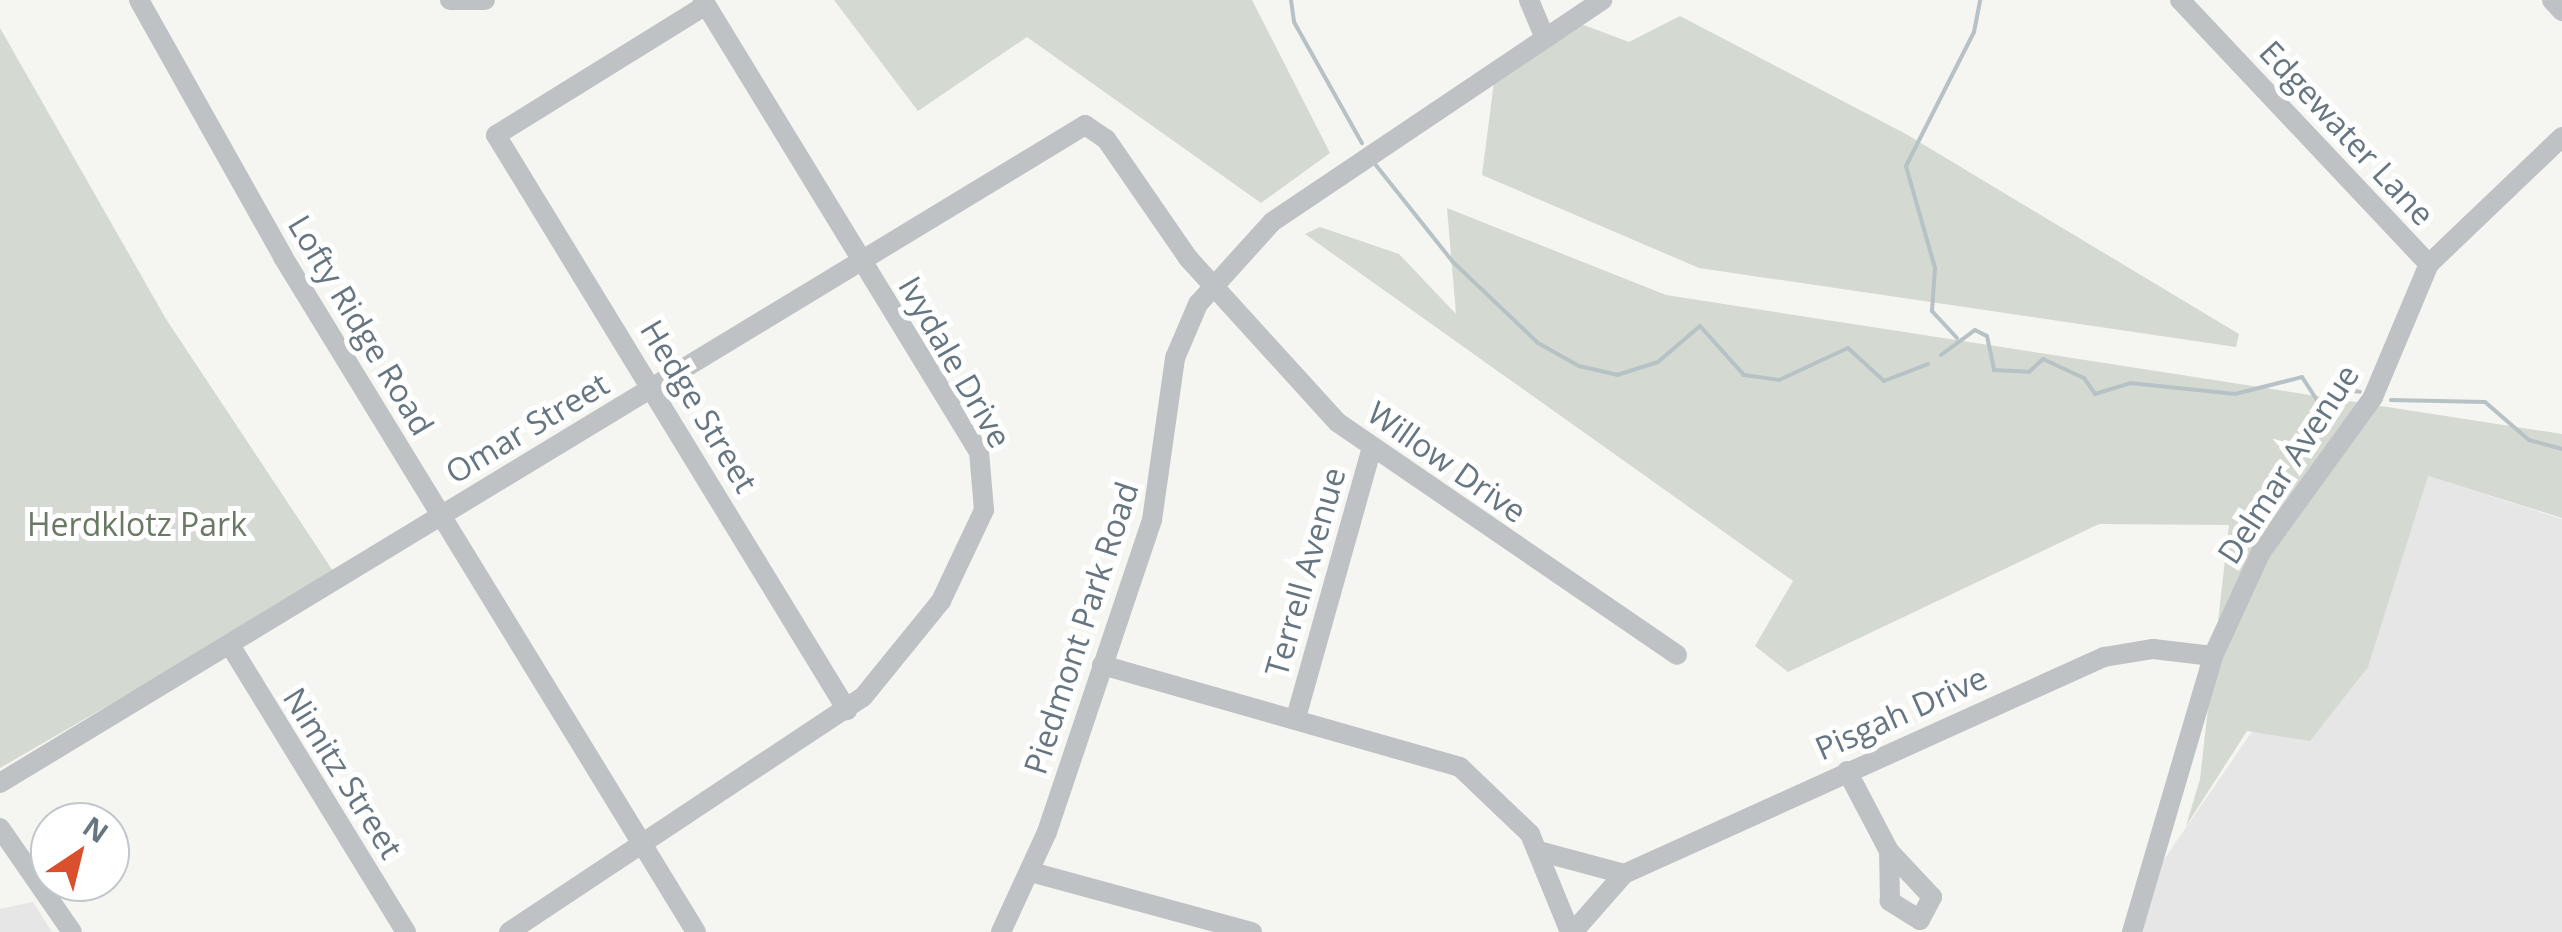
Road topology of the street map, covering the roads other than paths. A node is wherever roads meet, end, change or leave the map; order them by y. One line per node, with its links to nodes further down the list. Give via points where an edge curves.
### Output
1 (139, 0): 18 (street, Lofty Ridge Road)
2 (450, 0): 3 (street)
3 (485, 0)
4 (1529, 0): 10 (street)
5 (1602, 0): 10 (street, Piedmont Park Road)
6 (2180, 0): 14 (street, Edgewater Lane)
7 (2552, 0): 9 (street)
8 (705, 3): 13 (street, Ivydale Drive); 16 (street, Hedge Street, via 496,134)
9 (2562, 11)
10 (1545, 38): 15 (street, Piedmont Park Road, via 1272,222)
11 (1084, 125): 13 (street, Omar Street); 15 (street, Willow Drive, via 1106,138 1160,224)
12 (2562, 137): 14 (street, Delmar Avenue)
13 (861, 260): 16 (street, Omar Street); 23 (street, Ivydale Drive, via 980,452 988,486 962,569)
14 (2429, 264): 21 (street, Delmar Avenue, via 2373,396 2262,552)
15 (1213, 283): 17 (street, Willow Drive, via 1337,422); 22 (street, Piedmont Park Road, via 1175,358 1156,504)
16 (653, 386): 18 (street, Omar Street); 23 (street, Hedge Street)
17 (1372, 447): 20 (street, Willow Drive); 24 (street, Terrell Avenue)
18 (442, 515): 19 (street, Omar Street); 28 (street, Lofty Ridge Road)
19 (230, 645): 26 (street, Omar Street); 34 (street, Nimitz Street)
20 (1678, 655)
21 (2213, 656): 25 (street, Pisgah Drive, via 2153,649 2104,657); 40 (street, Delmar Avenue)
22 (1102, 665): 24 (street, Pisgah Drive); 31 (street, Piedmont Park Road)
23 (846, 710): 28 (street, Ivydale Drive)
24 (1297, 714): 30 (street, Pisgah Drive, via 1460,766)
25 (1848, 770): 29 (street); 32 (street, Pisgah Drive)
26 (0, 783)
27 (0, 828): 33 (street)
28 (645, 847): 35 (street, Ivydale Drive); 36 (street, Lofty Ridge Road)
29 (1889, 851)
30 (1542, 852): 32 (street); 39 (street, Pisgah Drive)
31 (1031, 872): 37 (street, Piedmont Park Road); 38 (street)
32 (1624, 874): 39 (street, Pisgah Drive)
33 (72, 932)
34 (406, 932)
35 (509, 932)
36 (696, 932)
37 (1000, 932)
38 (1252, 932)
39 (1572, 932)
40 (2132, 932)

